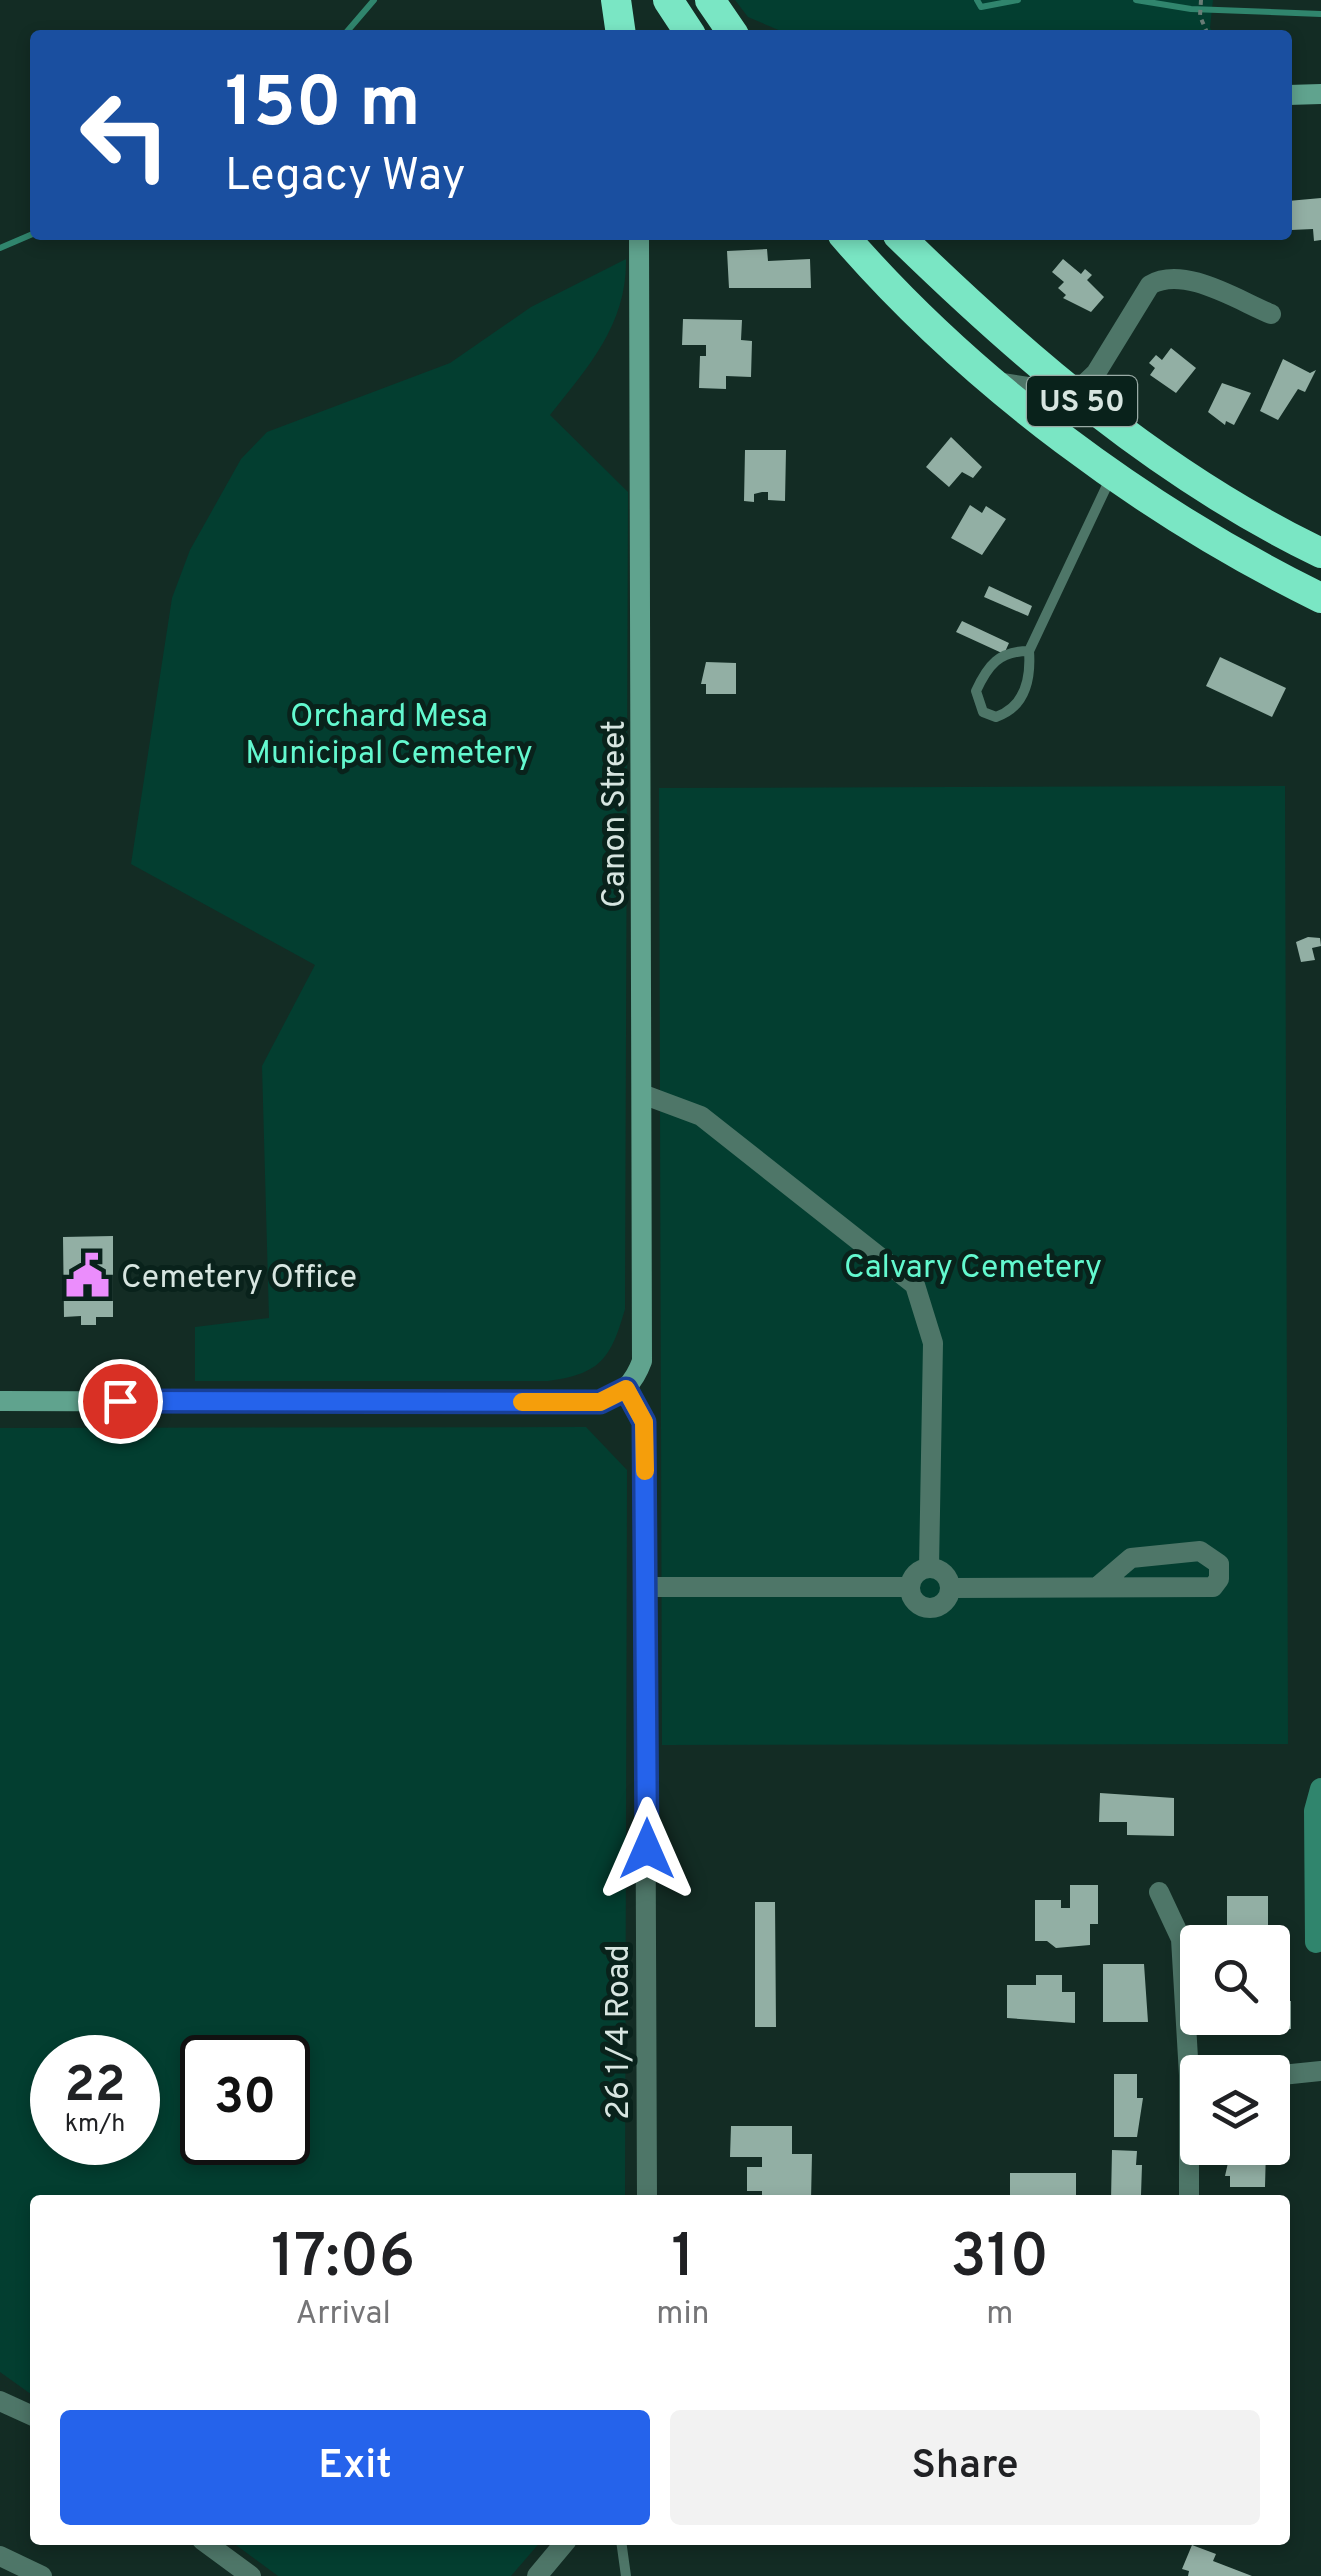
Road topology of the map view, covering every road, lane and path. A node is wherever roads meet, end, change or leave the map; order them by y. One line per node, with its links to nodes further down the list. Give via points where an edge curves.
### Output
1 (616, 0): 5 (highway)
2 (668, 0): 6 (highway)
3 (710, 0): 7 (highway)
4 (1201, 1): 8 (path)
5 (621, 30)
6 (688, 30)
7 (731, 30)
8 (1206, 30)
9 (1321, 94): 10 (street)
10 (1292, 95)
11 (638, 240): 22 (street, Canon Street)
12 (847, 240): 15 (highway, US 50)
13 (903, 240): 16 (highway, US 50, via 996,331)
14 (1271, 314): 16 (street, via 1164,276 1150,285 1096,374)
15 (996, 382): 16 (street); 17 (highway, US 50)
16 (1074, 394): 19 (highway, US 50)
17 (1112, 476): 19 (highway, US 50); 21 (lane)
18 (1321, 553): 19 (highway, US 50)
19 (1276, 554): 20 (highway, US 50)
20 (1321, 598)
21 (1029, 651): 21 (lane, via 1031,675 1016,704 996,717 983,712 976,691 985,671 996,658)
22 (642, 1094): 23 (street, Canon Street, via 642,1361); 25 (street, via 700,1116 915,1285 933,1343)
23 (626, 1389): 24 (street, via 600,1402); 26 (street, 26 1/4 Road, via 644,1422)
24 (0, 1401)
25 (929, 1568): 27 (street); 28 (street, via 947,1578)
26 (645, 1587): 27 (street); 35 (street, 26 1/4 Road)
27 (910, 1587): 28 (street, via 919,1605 929,1608 939,1606)
28 (950, 1588): 29 (street)
29 (1097, 1588): 29 (street, via 1213,1587 1219,1564 1200,1551 1131,1558)
30 (1159, 1892): 31 (street, via 1182,1938)
31 (1191, 2055)
32 (1321, 2071): 33 (street)
33 (1290, 2074)
34 (1189, 2165): 36 (street)
35 (647, 2195)
36 (1188, 2195)
37 (0, 2401): 38 (street)
38 (30, 2415)
39 (209, 2545): 44 (street)
40 (564, 2545): 45 (street)
41 (623, 2545): 46 (lane)
42 (0, 2556): 43 (street)
43 (42, 2576)
44 (250, 2576)
45 (537, 2576)
46 (626, 2576)

